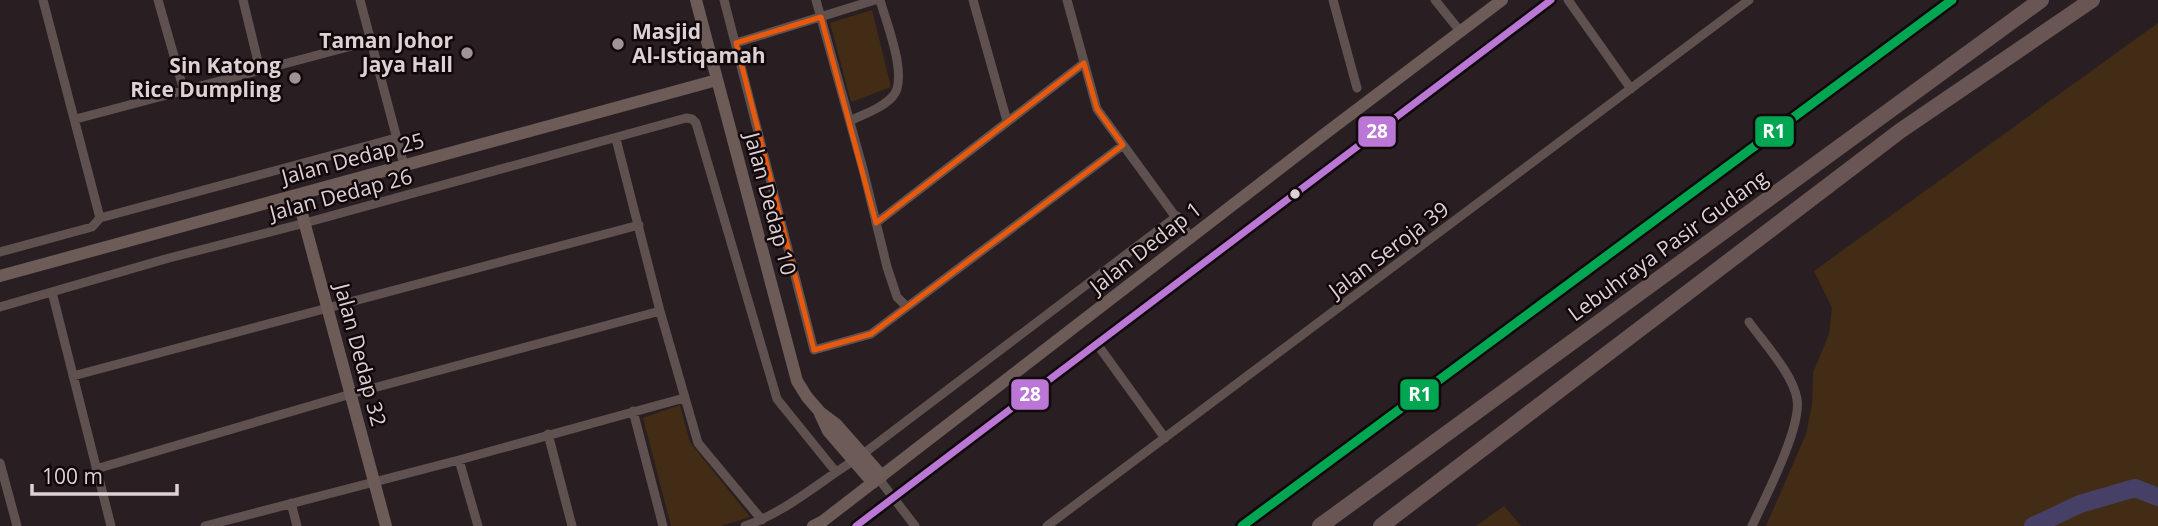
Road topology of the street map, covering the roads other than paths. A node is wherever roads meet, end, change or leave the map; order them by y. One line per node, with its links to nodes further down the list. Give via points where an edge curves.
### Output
1 (43, 0): 30 (street)
2 (159, 0): 29 (street)
3 (243, 0): 25 (street)
4 (360, 0): 22 (street)
5 (696, 0): 26 (main road, Jalan Dedap 10)
6 (724, 0): 23 (street)
7 (816, 0): 19 (street)
8 (878, 0): 19 (street); 31 (street, via 899,70 899,86 887,102)
9 (973, 0): 32 (street)
10 (1067, 0): 24 (street)
11 (1333, 0): 27 (street)
12 (1435, 0): 20 (street)
13 (1502, 0): 20 (main road, Jalan Dedap 1)
14 (1551, 0): 52 (street)
15 (1569, 0): 28 (street)
16 (1749, 0): 28 (street, Jalan Seroja 39)
17 (2041, 0): 83 (highway, Lebuhraya Pasir Gudang)
18 (2092, 0): 84 (highway, via 1900,131)
19 (821, 16): 23 (street); 31 (street)
20 (1460, 31): 43 (main road, Jalan Dedap 1)
21 (382, 38): 22 (street)
22 (371, 41): 25 (street); 33 (street)
23 (736, 43): 48 (street, via 814,350 871,334)
24 (1084, 63): 32 (street); 35 (street, via 1097,109)
25 (260, 70): 29 (street)
26 (717, 80): 36 (main road, Jalan Dedap 25); 59 (main road, Jalan Dedap 10, via 797,381 828,431)
27 (1357, 88)
28 (1631, 89): 58 (street, Jalan Seroja 39)
29 (184, 91): 30 (street)
30 (76, 119): 39 (street)
31 (850, 121): 41 (street)
32 (1007, 121): 41 (street)
33 (396, 138): 36 (street); 39 (street)
34 (616, 139): 40 (street, Jalan Dedap 26); 42 (street); 63 (street, Jalan Dedap 26, via 686,118 696,123 777,399)
35 (1123, 145): 38 (street); 48 (street)
36 (404, 165): 37 (main road, Jalan Dedap 25)
37 (297, 195): 40 (main road, Jalan Dedap 32); 45 (main road, Jalan Dedap 25)
38 (1177, 216): 43 (street); 59 (street)
39 (100, 218): 44 (street, via 92,228)
40 (305, 223): 46 (street, Jalan Dedap 26); 49 (main road, Jalan Dedap 32)
41 (876, 223): 48 (street, via 897,297)
42 (639, 225): 49 (street); 50 (street)
43 (1191, 238): 64 (main road, Jalan Dedap 1)
44 (0, 252)
45 (0, 276)
46 (52, 292): 47 (street, Jalan Dedap 26); 53 (street)
47 (0, 307)
48 (907, 307)
49 (328, 309): 53 (street); 54 (main road, Jalan Dedap 32)
50 (660, 311): 54 (street); 55 (street)
51 (1749, 322): 85 (street, via 1791,381 1798,401 1795,426)
52 (1097, 344): 58 (street); 67 (street)
53 (73, 376): 62 (street)
54 (351, 394): 62 (street); 65 (main road, Jalan Dedap 32)
55 (684, 398): 56 (street); 69 (street, via 698,443)
56 (633, 411): 57 (street); 77 (street)
57 (548, 434): 60 (street); 76 (street)
58 (1166, 438): 82 (street, Jalan Seroja 39)
59 (858, 457): 63 (street); 64 (main road, Jalan Dedap 10)
60 (459, 460): 65 (street); 75 (street)
61 (0, 463): 66 (street)
62 (96, 468): 71 (street)
63 (836, 472): 69 (street)
64 (878, 479): 67 (street); 79 (main road, Jalan Dedap 1)
65 (374, 481): 68 (street); 74 (main road, Jalan Dedap 32)
66 (2, 483): 70 (street)
67 (894, 499): 80 (street); 81 (street)
68 (291, 503): 72 (street); 73 (street)
69 (762, 520): 78 (street)
70 (17, 526)
71 (111, 526)
72 (206, 526)
73 (297, 526)
74 (386, 526)
75 (478, 526)
76 (572, 526)
77 (663, 526)
78 (745, 526)
79 (813, 526)
80 (856, 526)
81 (915, 526)
82 (1048, 526)
83 (1321, 526)
84 (1381, 526)
85 (1752, 526)

